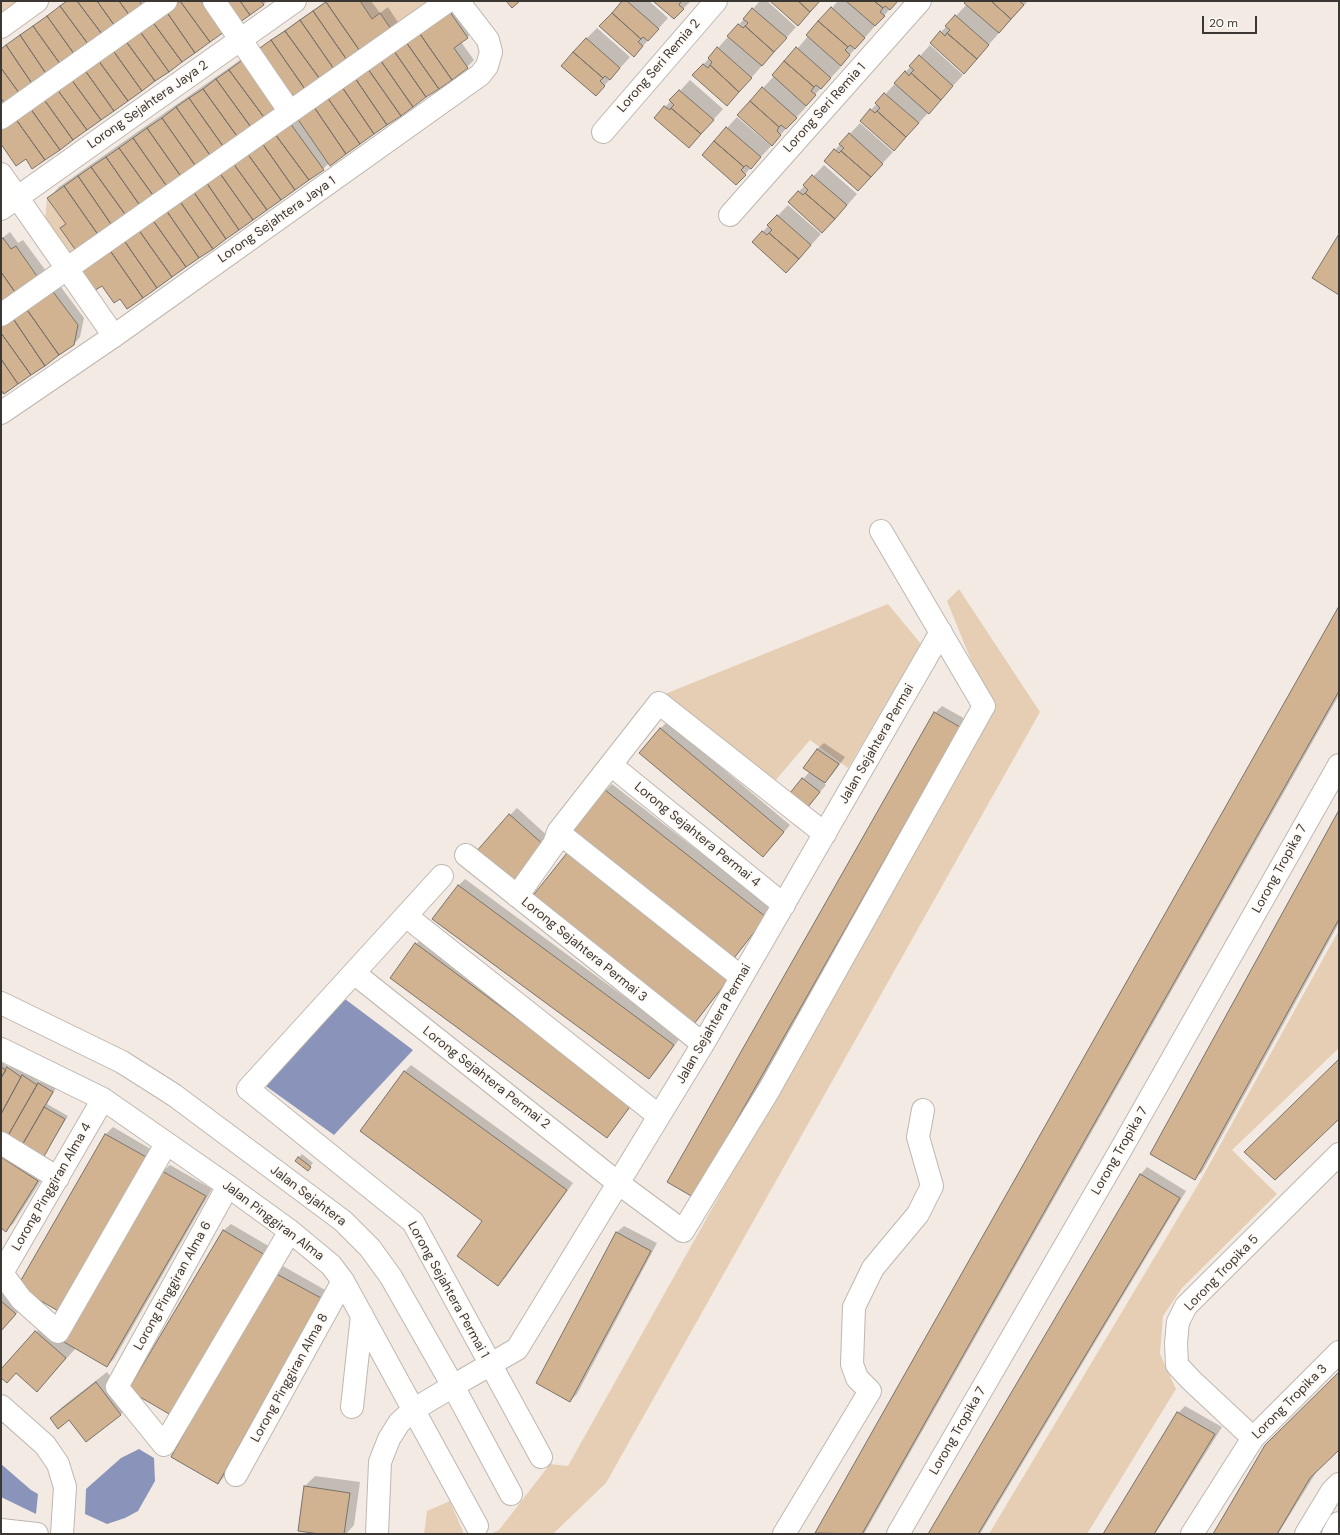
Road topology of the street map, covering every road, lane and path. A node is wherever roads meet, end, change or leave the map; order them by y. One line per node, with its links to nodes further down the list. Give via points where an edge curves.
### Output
1 (37, 1): 9 (street)
2 (166, 1): 12 (street)
3 (214, 1): 10 (street)
4 (295, 1): 10 (street, Lorong Sejahtera Jaya 2)
5 (448, 1): 11 (street)
6 (458, 1): 19 (street, Lorong Sejahtera Jaya 1, via 488,40 491,52 487,66 480,75)
7 (716, 1): 13 (street, Lorong Seri Remia 2)
8 (920, 1): 16 (street, Lorong Seri Remia 1)
9 (1, 27)
10 (241, 40): 11 (street); 15 (street, Lorong Sejahtera Jaya 2)
11 (290, 112): 17 (street)
12 (1, 118)
13 (603, 132)
14 (1, 174): 15 (street)
15 (9, 203): 17 (street)
16 (730, 214)
17 (67, 268): 18 (street); 19 (street)
18 (1, 315)
19 (114, 336): 20 (street, Lorong Sejahtera Jaya 1)
20 (1, 413)
21 (881, 531): 22 (street)
22 (941, 632): 26 (street, Jalan Sejahtera Permai); 44 (street, Lorong Sejahtera Permai 2, via 984,706 769,1090 683,1231)
23 (611, 765): 25 (street); 26 (street, via 659,703); 30 (street, Lorong Sejahtera Permai 4)
24 (1339, 765): 68 (street, Lorong Tropika 7, via 1120,1151)
25 (558, 832): 29 (street, via 554,844); 33 (street)
26 (825, 834): 30 (street, Jalan Sejahtera Permai)
27 (466, 855): 29 (street, Lorong Sejahtera Permai 3)
28 (442, 876): 31 (street)
29 (517, 896): 35 (street, Lorong Sejahtera Permai 3)
30 (784, 905): 33 (street, Jalan Sejahtera Permai)
31 (406, 916): 32 (street); 39 (street)
32 (354, 973): 44 (street, Lorong Sejahtera Permai 2); 51 (street, Lorong Sejahtera Permai 1, via 248,1089 413,1222)
33 (741, 977): 35 (street, Jalan Sejahtera Permai)
34 (1, 1003): 52 (street, Jalan Sejahtera, via 128,1066 174,1095 343,1221 370,1248 392,1278)
35 (703, 1044): 39 (street, Jalan Sejahtera Permai)
36 (1, 1049): 37 (street, Jalan Pinggiran Alma)
37 (103, 1099): 41 (street, Jalan Pinggiran Alma); 43 (street, Lorong Pinggiran Alma 4)
38 (923, 1110): 67 (street, via 918,1137 932,1186 918,1214 873,1268 854,1307 852,1364 857,1378 870,1391)
39 (659, 1116): 44 (street, Jalan Sejahtera Permai)
40 (1, 1143): 43 (street)
41 (166, 1144): 45 (street, Jalan Pinggiran Alma); 47 (street, via 58,1332 21,1299)
42 (1339, 1154): 56 (street, Lorong Tropika 5, via 1186,1306 1178,1322 1177,1365)
43 (58, 1178): 47 (street, Lorong Pinggiran Alma 4)
44 (618, 1183): 51 (street, Jalan Sejahtera Permai, via 517,1349)
45 (228, 1186): 46 (street, Jalan Pinggiran Alma); 46 (street, Lorong Pinggiran Alma 6, via 117,1387 164,1445)
46 (290, 1231): 48 (street, Jalan Pinggiran Alma, via 331,1265)
47 (2, 1272)
48 (343, 1281): 49 (street, Jalan Pinggiran Alma); 58 (street, Lorong Pinggiran Alma 8)
49 (362, 1315): 54 (street); 55 (street, Jalan Pinggiran Alma)
50 (1339, 1352): 56 (street, Lorong Tropika 3)
51 (490, 1364): 52 (street, Jalan Sejahtera Permai); 57 (street, Lorong Sejahtera Permai 1)
52 (454, 1386): 55 (street, Jalan Sejahtera Permai); 60 (street, Jalan Sejahtera)
53 (1, 1406): 65 (street, via 45,1445 58,1464 65,1487)
54 (352, 1407)
55 (414, 1410): 62 (street, Jalan Pinggiran Alma); 66 (street, Jalan Sejahtera Permai, via 399,1423 380,1462)
56 (1253, 1438): 69 (street, Lorong Tropika 3)
57 (541, 1457)
58 (236, 1475)
59 (1339, 1484): 70 (street)
60 (511, 1494)
61 (1339, 1523): 71 (street)
62 (477, 1526)
63 (1, 1530): 64 (street)
64 (37, 1534)
65 (62, 1534)
66 (377, 1534)
67 (784, 1534)
68 (898, 1534)
69 (1192, 1534)
70 (1306, 1534)
71 (1332, 1534)

